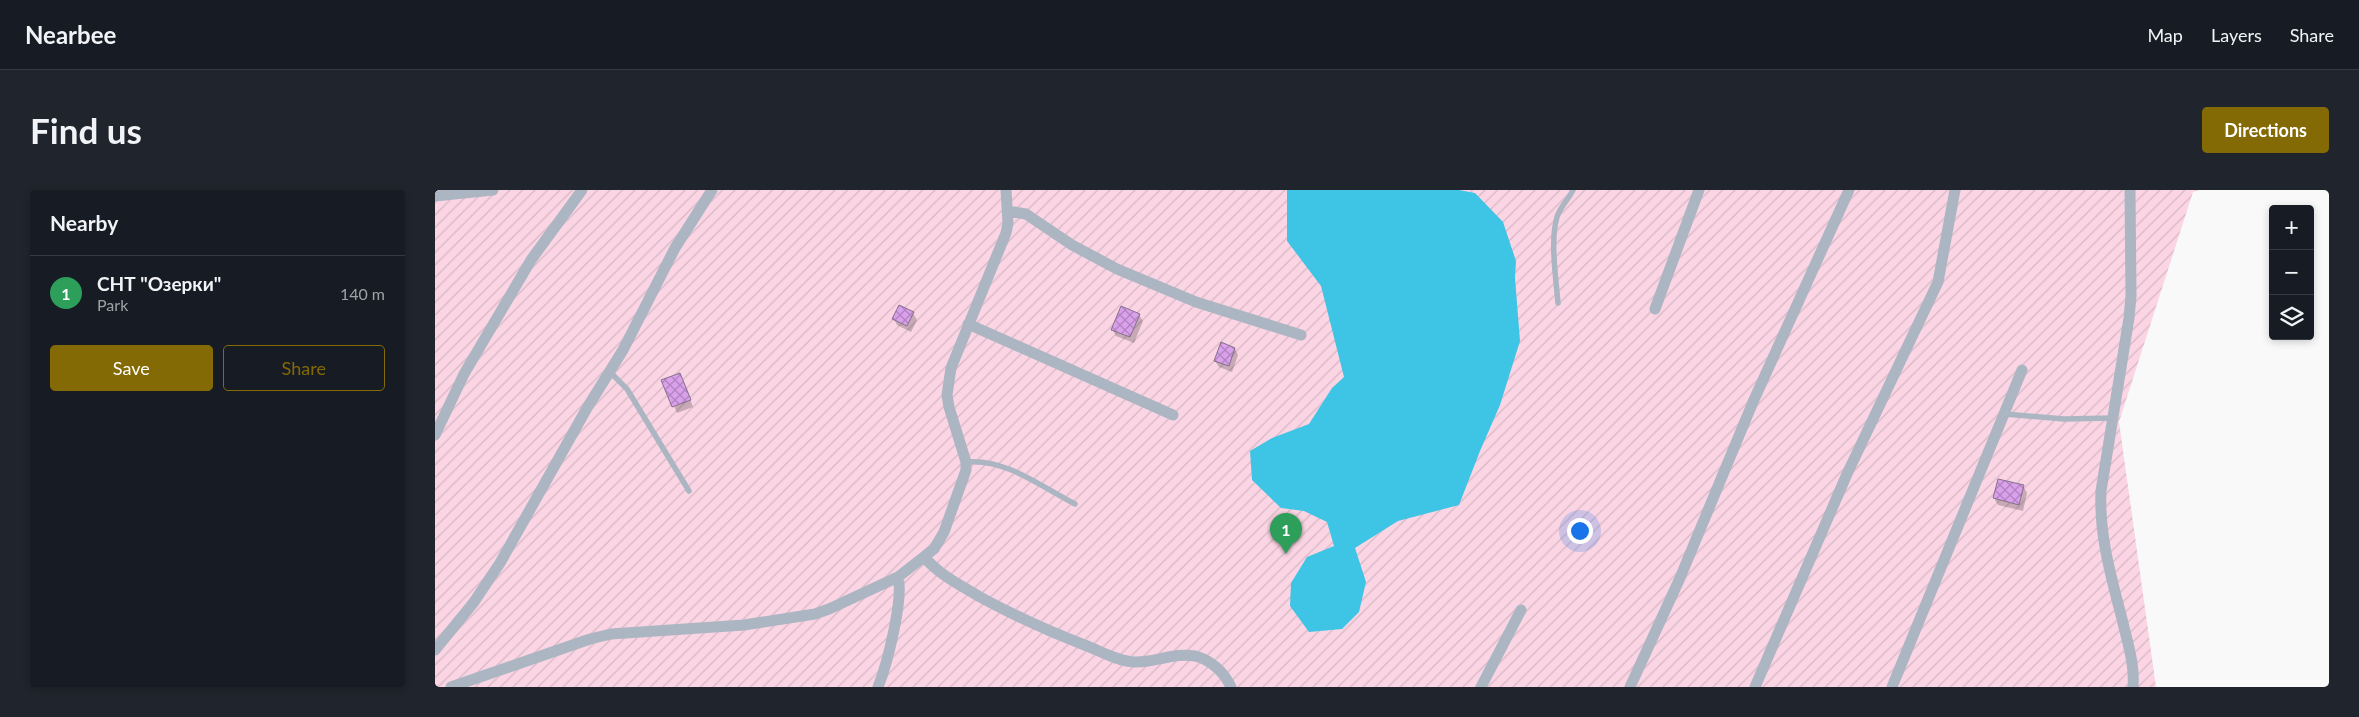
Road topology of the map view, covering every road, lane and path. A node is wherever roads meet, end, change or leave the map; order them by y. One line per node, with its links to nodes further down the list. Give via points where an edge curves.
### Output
1 (493, 190): 10 (street)
2 (582, 190): 21 (street, via 527,268 464,374)
3 (712, 190): 17 (street, via 656,282)
4 (1006, 190): 11 (street)
5 (1573, 190): 12 (lane, via 1557,216)
6 (1699, 190): 13 (street)
7 (1849, 190): 33 (street)
8 (1955, 190): 34 (street, via 1938,282 1847,474)
9 (2130, 190): 20 (street, via 2131,296)
10 (435, 196)
11 (1008, 211): 14 (street, via 1006,233); 15 (street, via 1027,214 1078,249 1135,276 1204,305)
12 (1558, 303)
13 (1655, 309)
14 (969, 324): 19 (street); 22 (street, via 951,368 947,395)
15 (1301, 335)
16 (2022, 370): 18 (street)
17 (610, 372): 23 (lane, via 627,389); 28 (street, via 499,563 474,602)
18 (2004, 414): 20 (lane, via 2064,419); 35 (street)
19 (1173, 415)
20 (2113, 418): 36 (street, via 2100,515 2104,548 2132,662)
21 (435, 435)
22 (966, 462): 24 (lane, via 986,462 1021,475); 25 (street, via 964,479 944,532)
23 (689, 491)
24 (1075, 504)
25 (925, 558): 26 (street); 31 (street, via 949,579 1021,620 1054,634 1133,662 1195,656 1208,660 1219,669)
26 (898, 577): 29 (street, via 815,614 744,625 611,634); 30 (street, via 899,598)
27 (1521, 610): 32 (street)
28 (435, 650)
29 (451, 687)
30 (877, 687)
31 (1231, 687)
32 (1481, 687)
33 (1630, 687)
34 (1755, 687)
35 (1892, 687)
36 (2133, 687)

